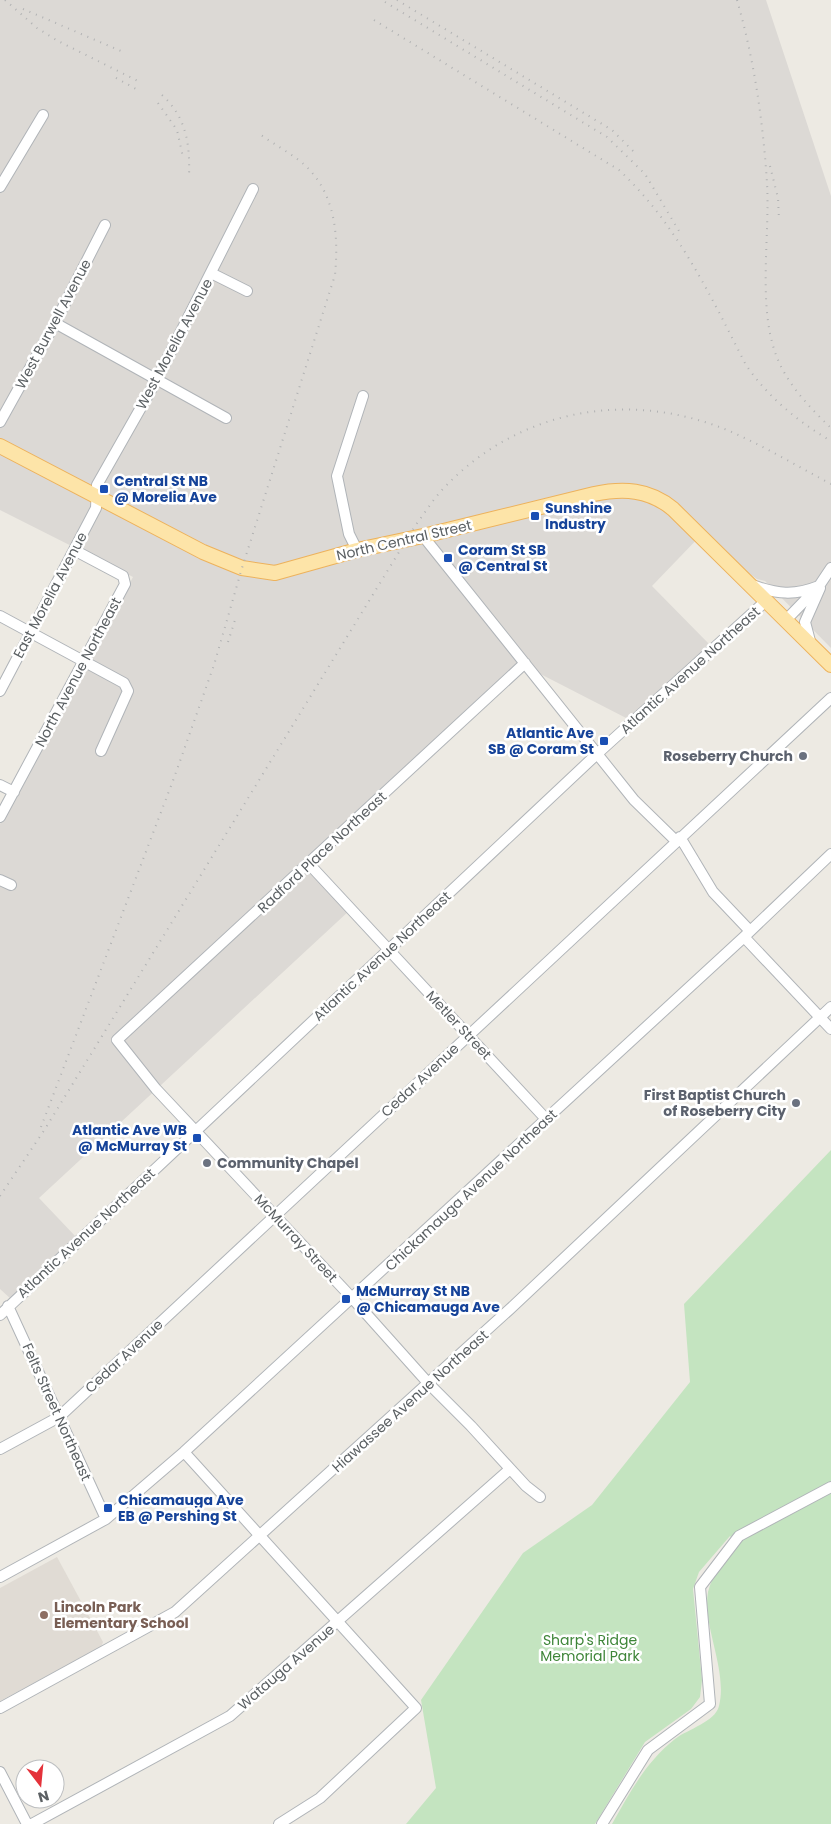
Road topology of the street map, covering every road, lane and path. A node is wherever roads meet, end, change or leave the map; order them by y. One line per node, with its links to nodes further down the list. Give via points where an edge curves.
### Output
1 (43, 115): 2 (street)
2 (0, 187)
3 (253, 189): 5 (street, West Morelia Avenue)
4 (105, 225): 7 (street, West Burwell Avenue)
5 (211, 273): 6 (street); 8 (street, West Morelia Avenue)
6 (247, 291)
7 (56, 323): 8 (street); 11 (street, West Burwell Avenue)
8 (156, 381): 10 (street); 13 (street, West Morelia Avenue, via 97,485)
9 (363, 396): 16 (street, via 337,476 348,534)
10 (226, 418)
11 (0, 422)
12 (0, 446): 13 (main road, North Central Street)
13 (96, 498): 15 (street, East Morelia Avenue, via 96,508); 16 (main road, North Central Street, via 242,568 275,573)
14 (423, 536): 16 (main road, North Central Street); 19 (main road, North Central Street, via 594,494 638,491 673,509); 26 (street)
15 (74, 550): 23 (street, East Morelia Avenue); 25 (street, North Avenue Northeast, via 125,579)
16 (357, 550)
17 (831, 568): 18 (street)
18 (820, 584): 19 (street, via 802,592 785,594); 22 (street); 24 (street, via 805,622)
19 (751, 585): 20 (main road, North Central Street)
20 (767, 600): 22 (main road, North Central Street); 31 (street, Atlantic Avenue Northeast)
21 (0, 616): 23 (street)
22 (786, 620): 24 (main road, North Central Street)
23 (30, 633): 25 (street); 28 (street, East Morelia Avenue)
24 (811, 644): 27 (main road, North Central Street)
25 (84, 660): 30 (street, via 124,683 128,692); 33 (street, North Avenue Northeast)
26 (525, 663): 31 (street); 37 (street, Radford Place Northeast)
27 (831, 664)
28 (0, 691)
29 (831, 698): 35 (street, Cedar Avenue)
30 (101, 752)
31 (598, 753): 35 (street, via 634,800); 41 (street, Atlantic Avenue Northeast)
32 (0, 785): 33 (street)
33 (14, 792): 34 (street, North Avenue Northeast)
34 (0, 817)
35 (678, 839): 40 (street, via 713,892); 45 (street, Cedar Avenue)
36 (831, 854): 40 (street, Chickamauga Avenue Northeast)
37 (310, 864): 41 (street, Metler Street); 46 (street, Radford Place Northeast)
38 (0, 880): 39 (street)
39 (10, 885)
40 (747, 934): 43 (street); 47 (street, Chickamauga Avenue Northeast)
41 (389, 950): 45 (street, Metler Street); 48 (street, Atlantic Avenue Northeast)
42 (831, 1008): 43 (street, Hiawassee Avenue Northeast)
43 (820, 1018): 44 (street); 53 (street, Hiawassee Avenue Northeast)
44 (831, 1029)
45 (468, 1035): 47 (street, Metler Street); 49 (street, Cedar Avenue)
46 (117, 1040): 48 (street, McMurray Street, via 156,1089)
47 (546, 1119): 50 (street, Chickamauga Avenue Northeast)
48 (195, 1130): 49 (street, McMurray Street); 51 (street, Atlantic Avenue Northeast)
49 (274, 1216): 50 (street, McMurray Street); 54 (street, Cedar Avenue)
50 (353, 1299): 53 (street, McMurray Street); 56 (street, Chickamauga Avenue Northeast)
51 (8, 1306): 52 (street, Atlantic Avenue Northeast); 54 (street, Felts Street Northeast)
52 (0, 1315)
53 (428, 1384): 57 (street, McMurray Street); 61 (street, Hiawassee Avenue Northeast)
54 (59, 1417): 55 (street, Cedar Avenue); 60 (street, Felts Street Northeast)
55 (0, 1449)
56 (184, 1452): 60 (street, Chickamauga Avenue Northeast); 61 (street)
57 (510, 1470): 59 (street, McMurray Street); 63 (street, Watauga Avenue)
58 (831, 1487): 69 (street, via 739,1536 700,1587 710,1704 648,1750)
59 (540, 1497)
60 (106, 1519): 62 (street, Chickamauga Avenue Northeast)
61 (261, 1536): 63 (street); 64 (street, Hiawassee Avenue Northeast, via 175,1612)
62 (0, 1577)
63 (337, 1623): 67 (street, Watauga Avenue, via 230,1716); 68 (street, via 416,1708 320,1798)
64 (0, 1708)
65 (0, 1772): 66 (street)
66 (27, 1824)
67 (32, 1824)
68 (279, 1824)
69 (602, 1824)

